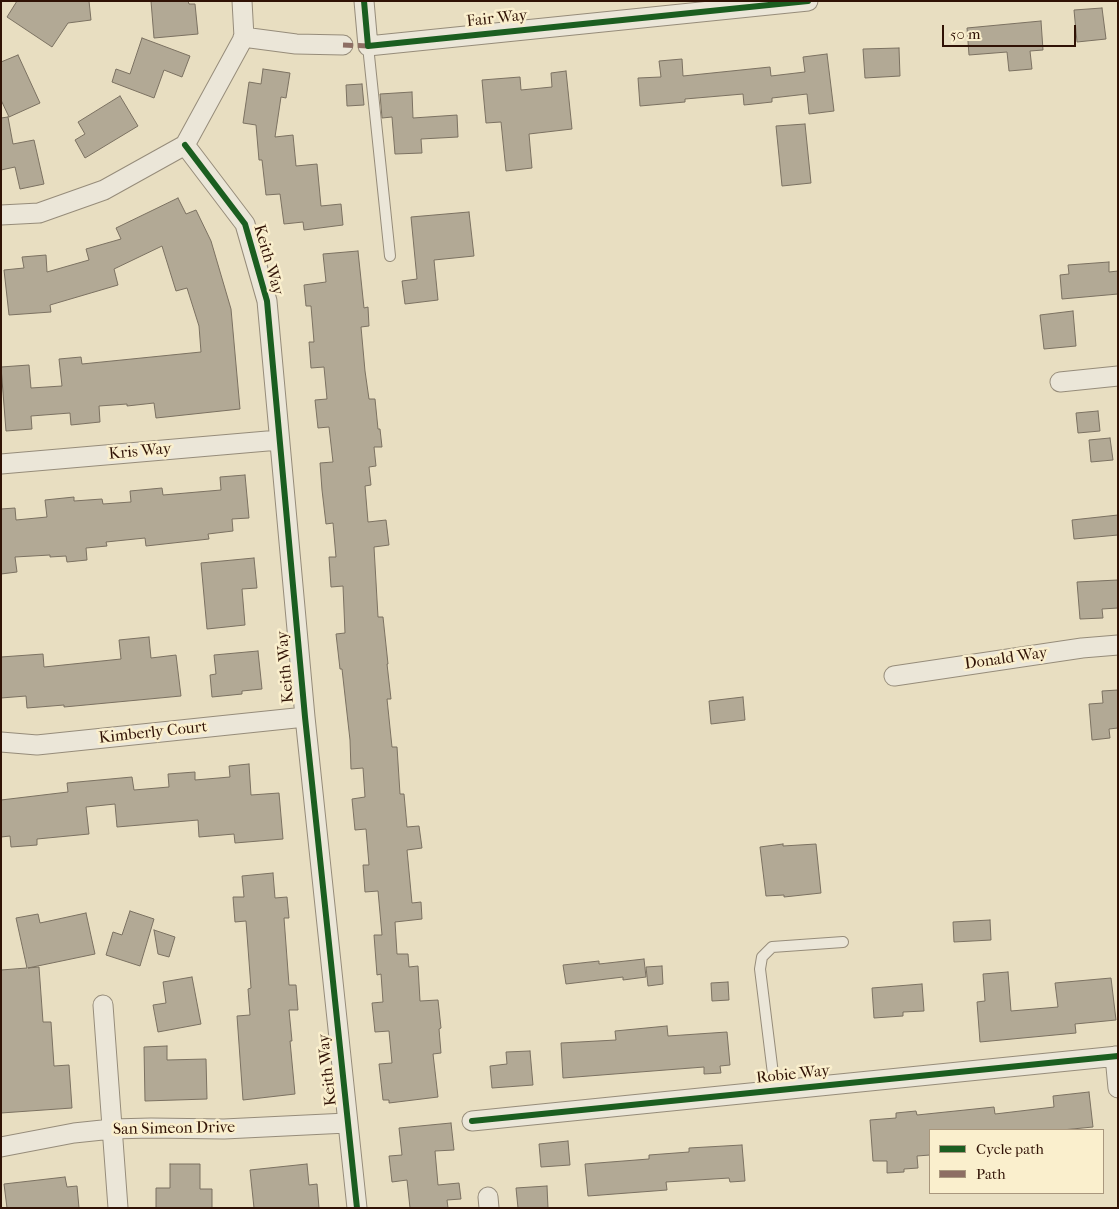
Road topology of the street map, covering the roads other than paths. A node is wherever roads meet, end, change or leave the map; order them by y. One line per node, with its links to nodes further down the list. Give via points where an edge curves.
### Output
1 (242, 1): 4 (street)
2 (364, 1): 6 (street)
3 (808, 1): 6 (street, Fair Way)
4 (243, 37): 5 (street); 7 (street)
5 (343, 46)
6 (368, 46): 9 (lane)
7 (185, 145): 8 (street, via 104,190 40,213); 12 (street, Keith Way, via 245,224 267,301)
8 (1, 215)
9 (390, 256)
10 (1118, 376): 11 (street)
11 (1060, 382)
12 (279, 440): 13 (street, Kris Way); 16 (street, Keith Way)
13 (1, 464)
14 (1118, 645): 15 (street, Donald Way)
15 (894, 676)
16 (305, 717): 17 (street, Kimberly Court, via 37,746); 24 (street, Keith Way)
17 (1, 742)
18 (843, 942): 22 (lane, via 772,947 762,958 760,969)
19 (103, 1006): 25 (street)
20 (1116, 1056): 21 (street); 22 (street, Robie Way)
21 (1118, 1088)
22 (775, 1090): 23 (street, Robie Way)
23 (472, 1121)
24 (347, 1124): 25 (street, San Simeon Drive); 28 (street, Keith Way)
25 (112, 1129): 26 (street, San Simeon Drive); 27 (street)
26 (1, 1147)
27 (118, 1208)
28 (357, 1208)

